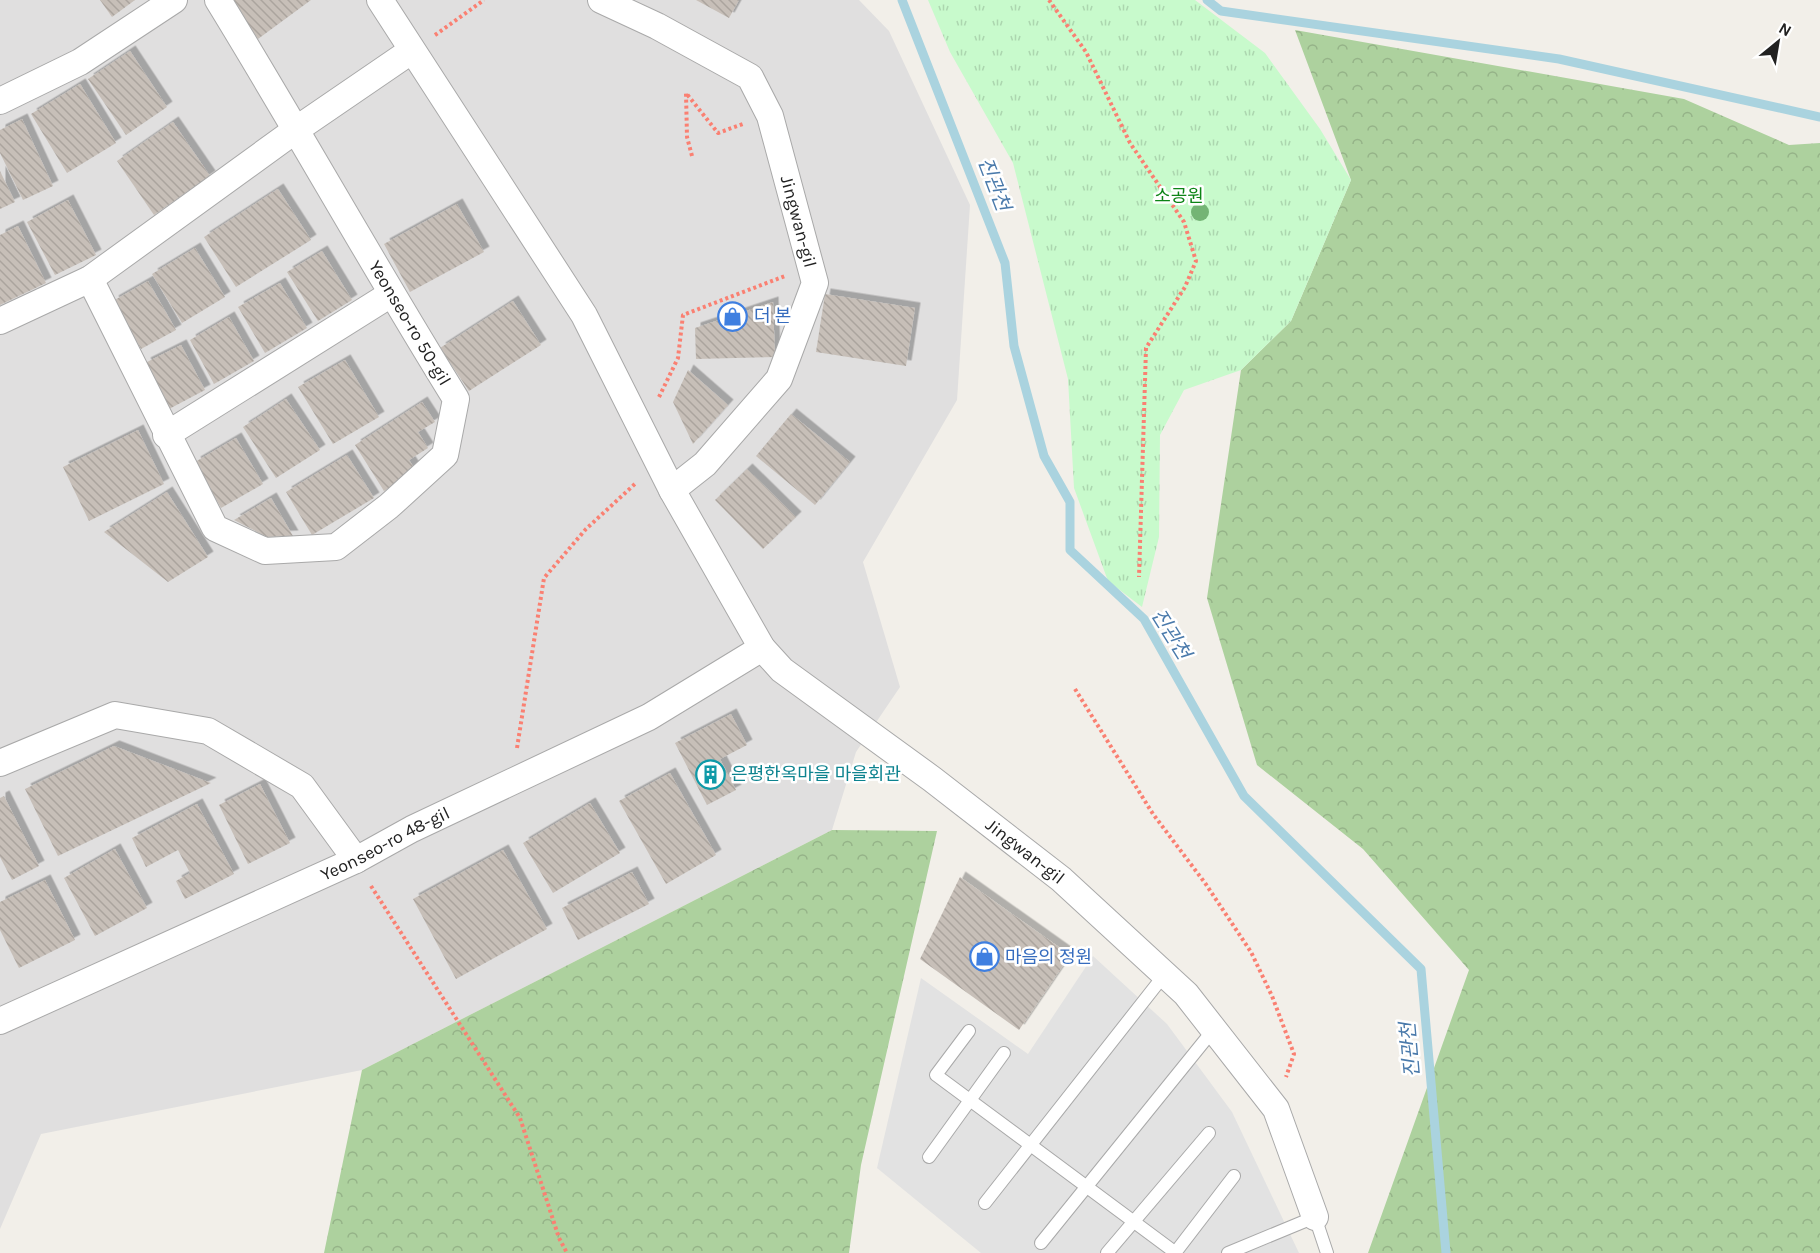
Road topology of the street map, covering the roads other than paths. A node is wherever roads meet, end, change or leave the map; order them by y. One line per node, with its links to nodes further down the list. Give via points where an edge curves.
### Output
1 (174, 0): 6 (street, via 80,62)
2 (218, 0): 7 (street, Yeonseo-ro 50-gil)
3 (380, 0): 5 (street, Jingwan-gil)
4 (600, 0): 12 (street, Jingwan-gil, via 750,77 770,116 815,283 779,379 705,464)
5 (411, 51): 7 (street); 12 (street, Jingwan-gil, via 584,315)
6 (0, 101)
7 (297, 129): 8 (street); 9 (street, Yeonseo-ro 50-gil)
8 (90, 279): 10 (street); 11 (street, Yeonseo-ro 50-gil)
9 (391, 294): 11 (street); 11 (street, Yeonseo-ro 50-gil, via 456,399 446,455 336,547 265,551 215,528)
10 (0, 321)
11 (166, 435)
12 (672, 490): 13 (street, Jingwan-gil)
13 (762, 648): 15 (street, Yeonseo-ro 48-gil, via 649,717 412,829); 16 (street, Jingwan-gil, via 782,670 1061,879)
14 (0, 763): 15 (street, via 115,715 208,731 302,786)
15 (356, 860): 17 (street, Yeonseo-ro 48-gil)
16 (1165, 974): 18 (street, Jingwan-gil); 23 (lane)
17 (0, 1021)
18 (1215, 1028): 26 (lane); 28 (street, Jingwan-gil, via 1276,1109)
19 (969, 1032): 21 (lane, via 936,1075)
20 (1004, 1053): 21 (lane)
21 (970, 1100): 23 (lane); 24 (lane)
22 (1209, 1133): 29 (lane)
23 (1031, 1144): 26 (lane); 27 (lane)
24 (929, 1157)
25 (1234, 1176): 32 (lane)
26 (1086, 1187): 29 (lane); 30 (lane)
27 (985, 1203)
28 (1315, 1217): 33 (lane); 34 (lane, Jingwan-gil)
29 (1133, 1223): 31 (lane); 32 (lane)
30 (1041, 1243)
31 (1107, 1253)
32 (1176, 1253)
33 (1228, 1253)
34 (1327, 1253)

